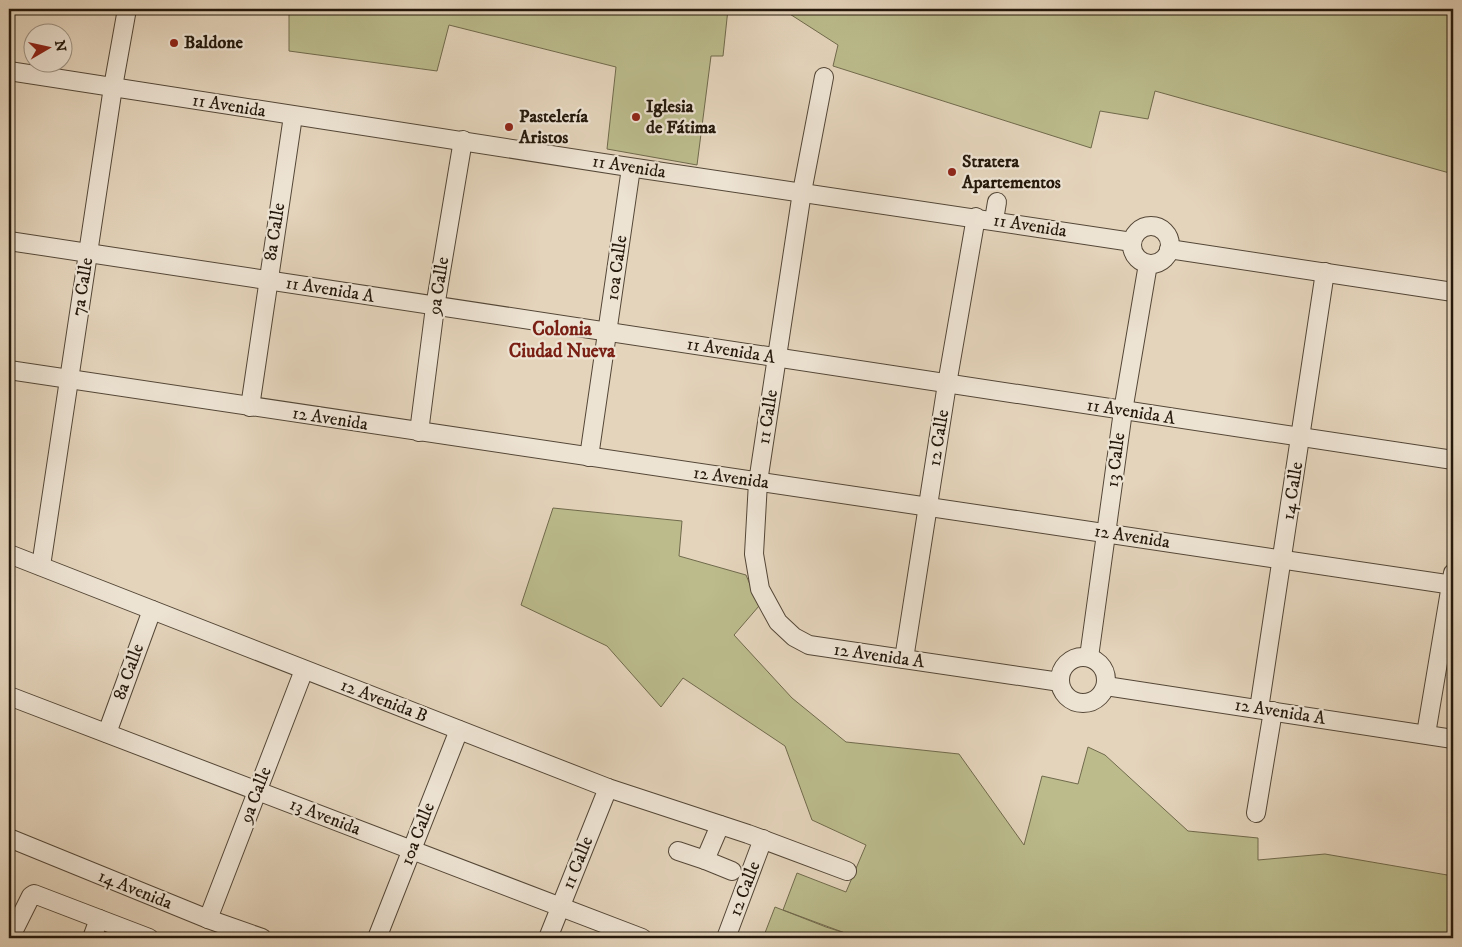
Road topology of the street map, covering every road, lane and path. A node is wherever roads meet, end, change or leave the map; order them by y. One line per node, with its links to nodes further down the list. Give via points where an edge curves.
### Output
1 (127, 9): 4 (street, 7a Calle)
2 (9, 71): 4 (street, 11 Avenida)
3 (824, 77): 8 (street, 11 Calle)
4 (113, 87): 5 (street, 11 Avenida); 15 (street, 7a Calle)
5 (293, 116): 6 (street, 11 Avenida); 18 (street, 8a Calle)
6 (462, 140): 7 (street, 11 Avenida); 20 (street, 9a Calle)
7 (631, 168): 8 (street, 11 Avenida); 21 (street, 10a Calle)
8 (802, 192): 10 (street, 11 Avenida); 22 (street, 11 Calle)
9 (997, 202): 11 (street)
10 (976, 217): 11 (street, 11 Avenida); 25 (street, 12 Calle)
11 (994, 220): 13 (street, 11 Avenida)
12 (9, 241): 15 (street, 11 Avenida A)
13 (1132, 242): 14 (street, via 1137,231 1154,226 1164,232); 16 (street, via 1134,254)
14 (1169, 249): 16 (street, via 1164,259); 17 (street)
15 (89, 252): 18 (street, 11 Avenida A); 24 (street, 7a Calle)
16 (1148, 264): 27 (street, 13 Calle)
17 (1325, 272): 19 (street); 29 (street, 14 Calle)
18 (268, 281): 20 (street, 11 Avenida A); 26 (street, 8a Calle)
19 (1453, 292)
20 (436, 307): 21 (street, 11 Avenida A); 28 (street, 9a Calle)
21 (607, 332): 22 (street, 11 Avenida A); 30 (street, 10a Calle)
22 (776, 358): 25 (street, 11 Avenida A); 32 (street, 11 Calle)
23 (9, 370): 24 (street, 12 Avenida)
24 (68, 379): 26 (street, 12 Avenida); 38 (street, 7a Calle)
25 (947, 384): 27 (street, 11 Avenida A); 33 (street, 12 Calle)
26 (250, 407): 28 (street, 12 Avenida)
27 (1123, 411): 29 (street, 11 Avenida A); 34 (street, 13 Calle)
28 (419, 432): 30 (street, 12 Avenida)
29 (1301, 437): 31 (street, 11 Avenida A); 37 (street, 14 Calle)
30 (589, 457): 32 (street, 12 Avenida)
31 (1453, 460)
32 (758, 482): 33 (street, 12 Avenida); 36 (street, 11 Calle)
33 (928, 506): 34 (street, 12 Avenida); 42 (street, 12 Calle)
34 (1107, 533): 37 (street, 12 Avenida); 41 (street, 13 Calle)
35 (9, 554): 38 (street, 12 Avenida B)
36 (754, 554): 42 (street, 12 Avenida A, via 760,589 778,622 794,636 808,645)
37 (1282, 560): 39 (street, 12 Avenida); 47 (street, 14 Calle)
38 (41, 566): 40 (street, 12 Avenida B)
39 (1453, 581): 50 (street)
40 (152, 610): 43 (street, 12 Avenida B); 49 (street, 8a Calle)
41 (1089, 657): 44 (street, via 1082,656 1068,662 1060,675); 45 (street, via 1104,669)
42 (904, 659): 44 (street, 12 Avenida A)
43 (304, 670): 48 (street, 12 Avenida B); 53 (street, 9a Calle)
44 (1060, 682): 45 (street, via 1066,696 1078,703 1092,702)
45 (1106, 686): 47 (street, 12 Avenida A)
46 (9, 696): 49 (street, 13 Avenida)
47 (1266, 710): 50 (street, 12 Avenida A); 54 (street, 14 Calle)
48 (458, 730): 52 (street, 12 Avenida B); 58 (street, 10a Calle)
49 (107, 733): 53 (street, 13 Avenida)
50 (1426, 734): 51 (street, 12 Avenida A)
51 (1453, 739)
52 (608, 788): 55 (street, 12 Avenida B); 63 (street, 11 Calle)
53 (258, 791): 58 (street, 13 Avenida); 65 (street, 9a Calle)
54 (1256, 813)
55 (720, 825): 57 (street, 12 Avenida B); 60 (street)
56 (9, 838): 65 (street, 14 Avenida)
57 (763, 839): 62 (street, 12 Avenida B); 73 (street, 12 Calle)
58 (412, 850): 63 (street, 13 Avenida); 70 (street, 10a Calle)
59 (678, 851): 60 (street)
60 (705, 860): 61 (street)
61 (732, 870)
62 (847, 871)
63 (560, 907): 71 (street, 11 Calle); 72 (street, 13 Avenida)
64 (99, 919): 66 (street, via 34,894); 67 (street); 68 (street)
65 (217, 928): 69 (street, 14 Avenida)
66 (14, 930)
67 (92, 938)
68 (149, 938)
69 (262, 938)
70 (377, 938)
71 (548, 938)
72 (642, 938)
73 (726, 938)

